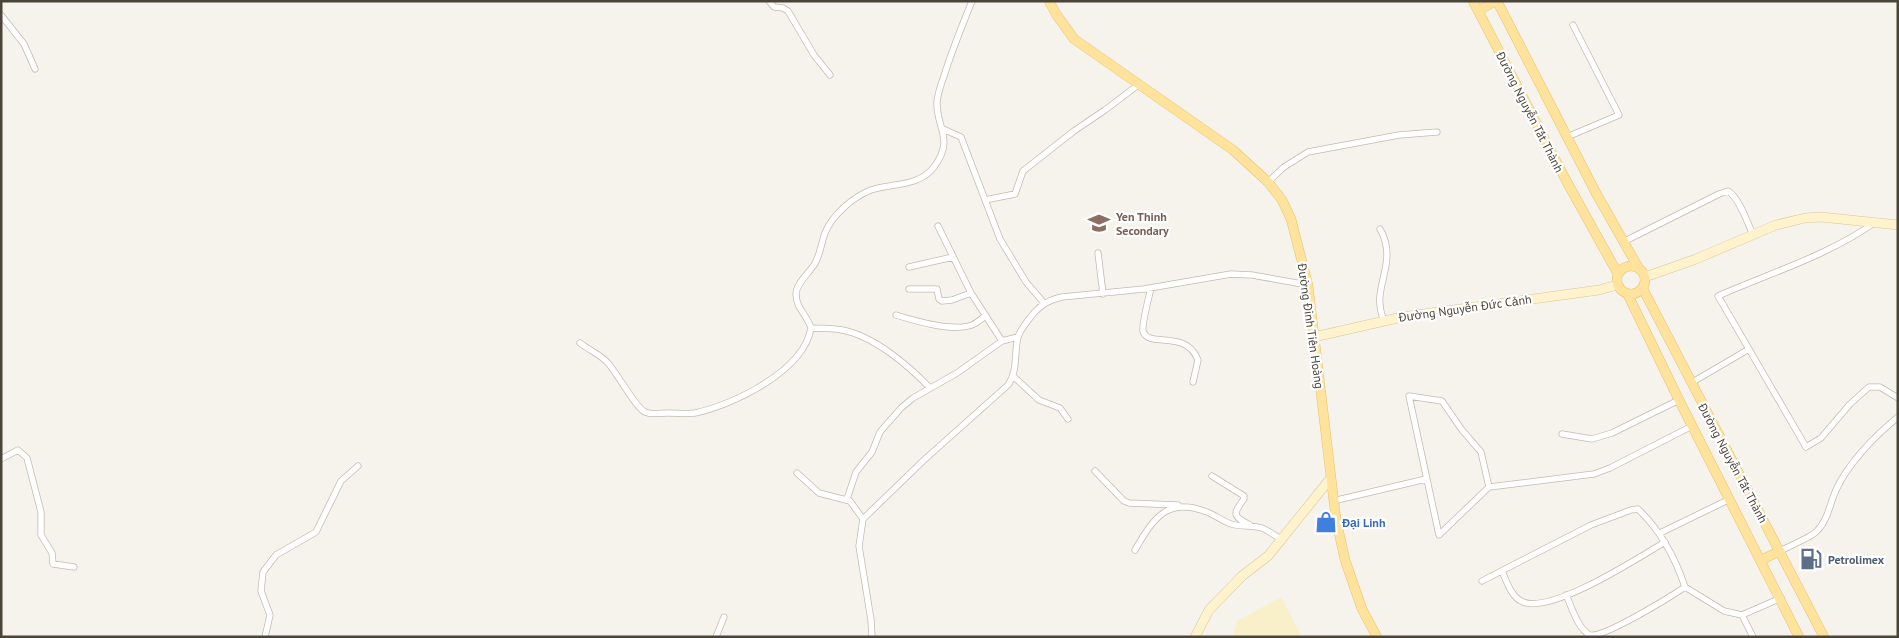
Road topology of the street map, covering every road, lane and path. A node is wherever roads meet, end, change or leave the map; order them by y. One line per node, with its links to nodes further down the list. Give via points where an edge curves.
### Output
1 (768, 1): 10 (street, via 774,7 788,11)
2 (972, 1): 12 (street, via 939,93 938,111)
3 (1049, 1): 11 (main road, Đường Đinh Tiên Hoàng, via 1074,40)
4 (1473, 1): 6 (main road, Đường Nguyễn Tất Thành)
5 (1496, 1): 6 (main road); 14 (main road, Đường Nguyễn Tất Thành)
6 (1478, 11): 27 (main road, Đường Nguyễn Tất Thành)
7 (1, 16): 9 (street, via 24,44)
8 (1573, 25): 14 (street, via 1619,115)
9 (35, 69)
10 (830, 75)
11 (1138, 85): 15 (main road, Đường Đinh Tiên Hoàng, via 1233,150); 16 (street, via 1023,171 1015,194)
12 (943, 129): 16 (street, via 962,136); 41 (street, via 944,145 934,167 920,178 899,186 864,193 841,210 828,226 814,264 796,291 799,308)
13 (1437, 132): 15 (street, via 1399,134 1308,152 1284,166)
14 (1567, 137): 22 (main road, Đường Nguyễn Tất Thành)
15 (1268, 182): 29 (main road, Đường Đinh Tiên Hoàng, via 1291,219)
16 (984, 200): 37 (street, via 1000,239 1026,282)
17 (1874, 223): 18 (street); 21 (street, via 1813,217 1776,225); 46 (street, via 1832,247 1718,296)
18 (1898, 225)
19 (938, 226): 24 (street)
20 (1380, 229): 40 (street, via 1388,252 1380,299)
21 (1753, 235): 22 (street, via 1736,199 1728,191); 28 (street)
22 (1624, 242): 26 (main road, Đường Nguyễn Tất Thành)
23 (1098, 253): 35 (street)
24 (953, 257): 25 (street); 34 (street)
25 (909, 267)
26 (1638, 267): 27 (main road, via 1626,266); 28 (main road)
27 (1618, 274): 30 (main road)
28 (1645, 277): 33 (main road)
29 (1308, 285): 31 (street, via 1231,274); 42 (main road, Đường Đinh Tiên Hoàng)
30 (1617, 285): 36 (main road); 40 (street, Đường Nguyễn Đức Cảnh)
31 (1151, 288): 35 (street); 48 (street, via 1143,332 1154,339 1177,340 1192,350 1198,360)
32 (909, 289): 34 (street, via 937,289 942,301)
33 (1643, 289): 36 (main road); 49 (main road, Đường Nguyễn Tất Thành)
34 (971, 293): 39 (street)
35 (1103, 294): 37 (street, via 1062,297)
36 (1628, 295): 52 (main road, Đường Nguyễn Tất Thành)
37 (1044, 303): 43 (street, via 1024,325)
38 (896, 315): 39 (street, via 959,327 970,326)
39 (985, 316): 44 (street)
40 (1384, 320): 42 (street, Đường Nguyễn Đức Cảnh)
41 (811, 328): 45 (street, via 799,354 771,379 742,396 693,413 645,412 606,361); 50 (street, via 843,330 862,338 893,354)
42 (1314, 336): 62 (main road, Đường Đinh Tiên Hoàng)
43 (1018, 337): 44 (street); 47 (street)
44 (1002, 341): 50 (street)
45 (580, 343)
46 (1749, 349): 49 (street); 51 (street, via 1806,447 1821,438 1850,404 1869,388 1880,387)
47 (1014, 376): 54 (street, via 1039,400 1060,408); 69 (street)
48 (1193, 382)
49 (1691, 383): 75 (main road, Đường Nguyễn Tất Thành)
50 (930, 388): 65 (street, via 912,398 887,422 872,452 856,472)
51 (1898, 398)
52 (1678, 400): 55 (main road, Đường Nguyễn Tất Thành); 56 (street, via 1612,433 1592,439)
53 (1898, 417): 75 (street, via 1880,432 1849,468 1816,533)
54 (1068, 419)
55 (1692, 426): 64 (street, via 1594,474); 66 (main road, Đường Nguyễn Tất Thành)
56 (1562, 434)
57 (1, 459): 77 (street, via 18,450 26,458 41,512 41,535 54,564)
58 (358, 466): 85 (street, via 341,481 316,532 276,555 263,572 261,591 270,615)
59 (1095, 471): 68 (street, via 1124,501)
60 (797, 473): 65 (street, via 819,493)
61 (1212, 476): 70 (street, via 1244,496 1235,514)
62 (1330, 479): 67 (main road, Đường Đinh Tiên Hoàng); 72 (street)
63 (1426, 479): 64 (street, via 1439,535); 64 (street, via 1409,396 1442,401 1482,452); 67 (street)
64 (1489, 487)
65 (847, 499): 69 (street)
66 (1730, 499): 71 (street); 76 (main road, Đường Nguyễn Tất Thành)
67 (1333, 501): 89 (main road, Đường Đinh Tiên Hoàng, via 1345,560 1362,609)
68 (1182, 507): 70 (street, via 1198,508 1232,524); 74 (street, via 1169,509 1156,517)
69 (863, 519): 87 (street, via 859,546)
70 (1252, 526): 72 (street)
71 (1660, 533): 73 (street); 78 (street, via 1638,509 1631,510 1591,526)
72 (1282, 540): 88 (street, via 1209,610)
73 (1665, 542): 80 (street); 81 (street, via 1591,585)
74 (1135, 550)
75 (1780, 551): 76 (main road); 92 (main road, Đường Nguyễn Tất Thành)
76 (1761, 560): 82 (main road, Đường Nguyễn Tất Thành)
77 (74, 567)
78 (1502, 571): 79 (street); 81 (street, via 1512,593 1520,601 1538,603)
79 (1482, 582)
80 (1685, 587): 81 (street, via 1614,630 1596,636 1584,629); 83 (street, via 1724,611)
81 (1566, 595)
82 (1781, 598): 83 (street); 91 (main road, Đường Nguyễn Tất Thành)
83 (1742, 615): 90 (street)
84 (724, 617): 86 (street)
85 (265, 637)
86 (716, 637)
87 (872, 637)
88 (1195, 637)
89 (1377, 637)
90 (1752, 637)
91 (1799, 637)
92 (1824, 637)

